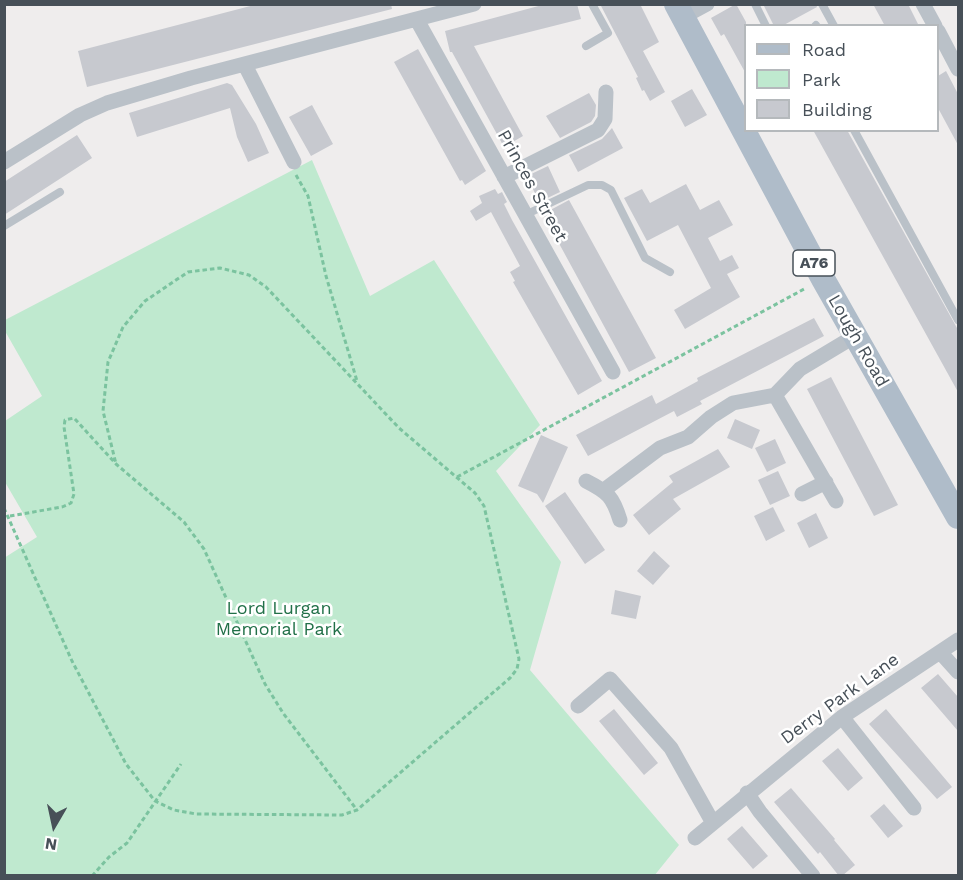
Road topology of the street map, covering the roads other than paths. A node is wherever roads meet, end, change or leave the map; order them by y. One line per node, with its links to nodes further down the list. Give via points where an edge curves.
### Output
1 (474, 4): 8 (street)
2 (592, 4): 13 (lane, via 608,33)
3 (707, 4): 7 (street)
4 (755, 4): 9 (lane)
5 (822, 4): 10 (lane)
6 (923, 4): 11 (street)
7 (680, 11): 17 (main road, Lough Road / A76)
8 (417, 20): 14 (street); 22 (street, Princes Street)
9 (765, 24)
10 (833, 24)
11 (934, 24)
12 (939, 33): 15 (street)
13 (586, 46)
14 (244, 65): 20 (street, via 107,103 80,115); 21 (street)
15 (958, 69)
16 (606, 92): 22 (street, via 605,119 598,130)
17 (744, 131)
18 (745, 132): 28 (main road, Lough Road / A76)
19 (855, 132): 27 (lane)
20 (4, 162)
21 (294, 162)
22 (504, 177): 24 (street, Princes Street)
23 (60, 192): 25 (lane)
24 (525, 215): 26 (lane, via 588,185 602,185 611,190 645,258); 29 (street, Princes Street)
25 (4, 226)
26 (670, 272)
27 (958, 320)
28 (855, 336): 30 (street, via 800,369); 36 (main road, Lough Road / A76)
29 (613, 372)
30 (775, 395): 32 (street); 33 (street, via 733,404 688,437 660,448)
31 (586, 481): 33 (street)
32 (826, 482): 34 (street); 35 (street)
33 (604, 490): 37 (street, via 616,505)
34 (802, 494)
35 (836, 501)
36 (958, 516)
37 (620, 520)
38 (958, 640): 39 (street, Derry Park Lane)
39 (940, 652): 40 (street); 42 (street, Derry Park Lane)
40 (958, 672)
41 (578, 706): 45 (street, via 610,679 671,748)
42 (842, 717): 43 (street, Derry Park Lane); 44 (street)
43 (747, 794): 45 (street, Derry Park Lane); 47 (street)
44 (914, 808)
45 (713, 823): 46 (street, Derry Park Lane)
46 (694, 838)
47 (813, 876)

